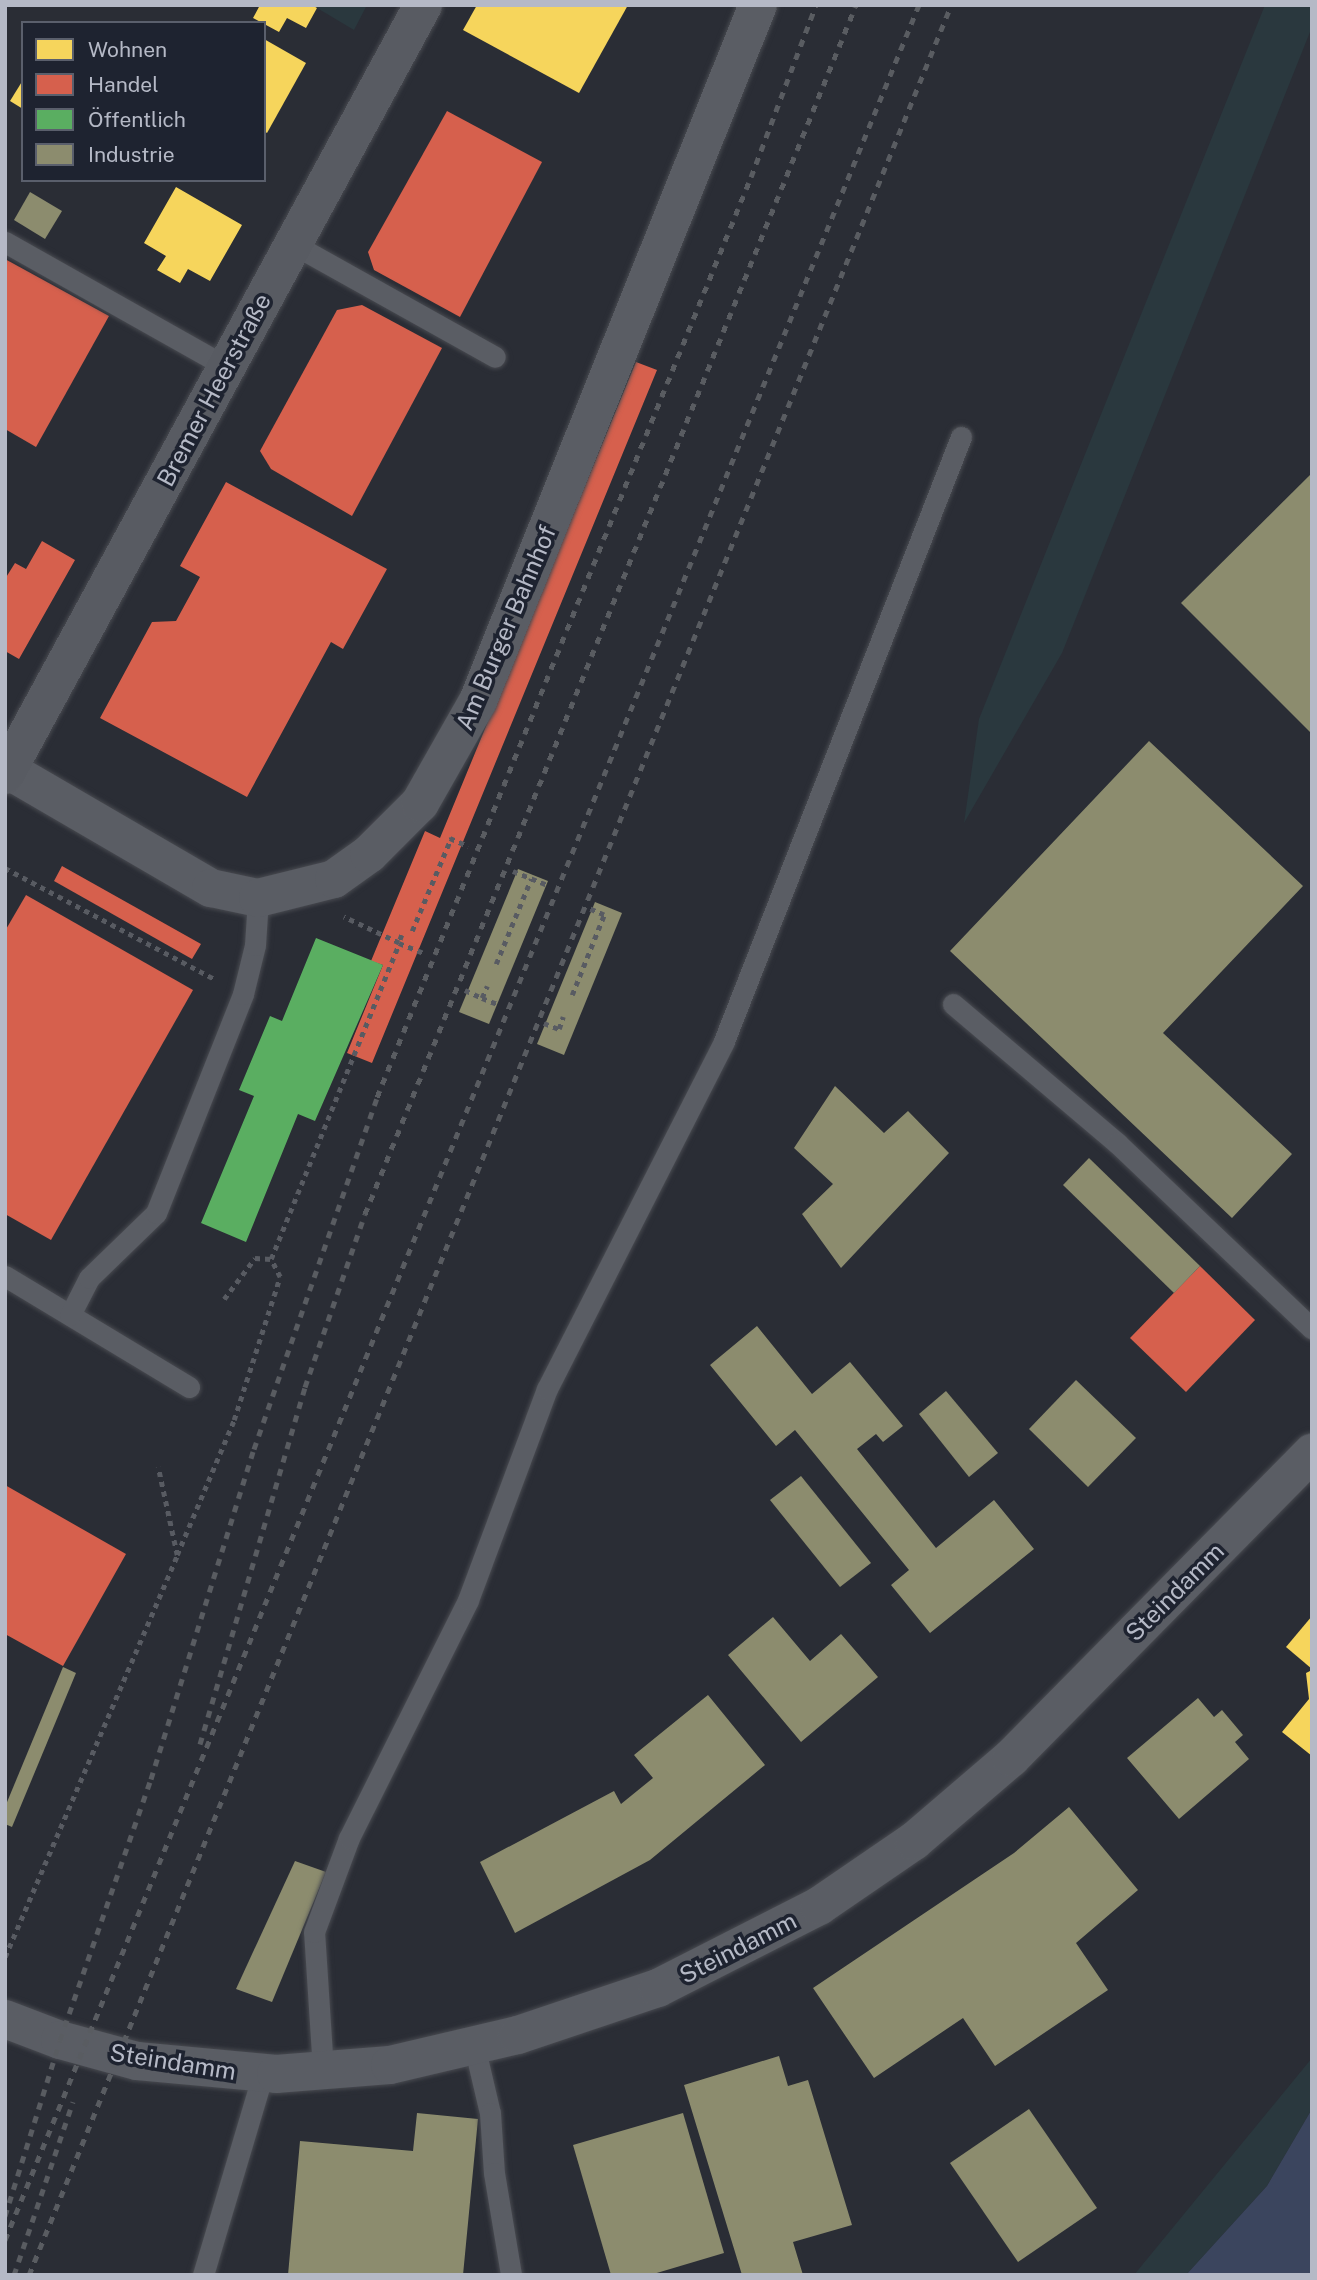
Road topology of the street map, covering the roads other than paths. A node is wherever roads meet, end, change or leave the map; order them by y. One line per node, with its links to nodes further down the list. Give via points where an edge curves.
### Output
1 (423, 5): 4 (main road, Bremer Heerstraße)
2 (758, 5): 9 (street, Am Burger Bahnhof, via 468,726 420,803 369,854 326,881)
3 (5, 242): 6 (lane)
4 (293, 244): 5 (lane); 6 (main road, Bremer Heerstraße)
5 (495, 357)
6 (227, 367): 8 (main road, Bremer Heerstraße)
7 (961, 437): 18 (lane, via 724,1041 547,1389 468,1600 349,1838 314,1932)
8 (10, 755): 9 (street, Am Burger Bahnhof, via 211,888)
9 (257, 898): 12 (lane, via 255,945 243,993 156,1213 89,1278)
10 (953, 1004): 13 (lane, via 1117,1143)
11 (5, 1276): 12 (lane)
12 (70, 1315): 14 (lane)
13 (1312, 1329)
14 (189, 1387)
15 (1312, 1453): 17 (street, Steindamm, via 1011,1758 915,1841 819,1906 703,1967 518,2035)
16 (5, 2019): 19 (street, Steindamm, via 137,2061)
17 (474, 2045): 18 (street, Steindamm, via 390,2065); 21 (lane, via 490,2113 494,2173)
18 (323, 2070): 19 (street, Steindamm)
19 (263, 2074): 20 (lane)
20 (203, 2275)
21 (511, 2275)

